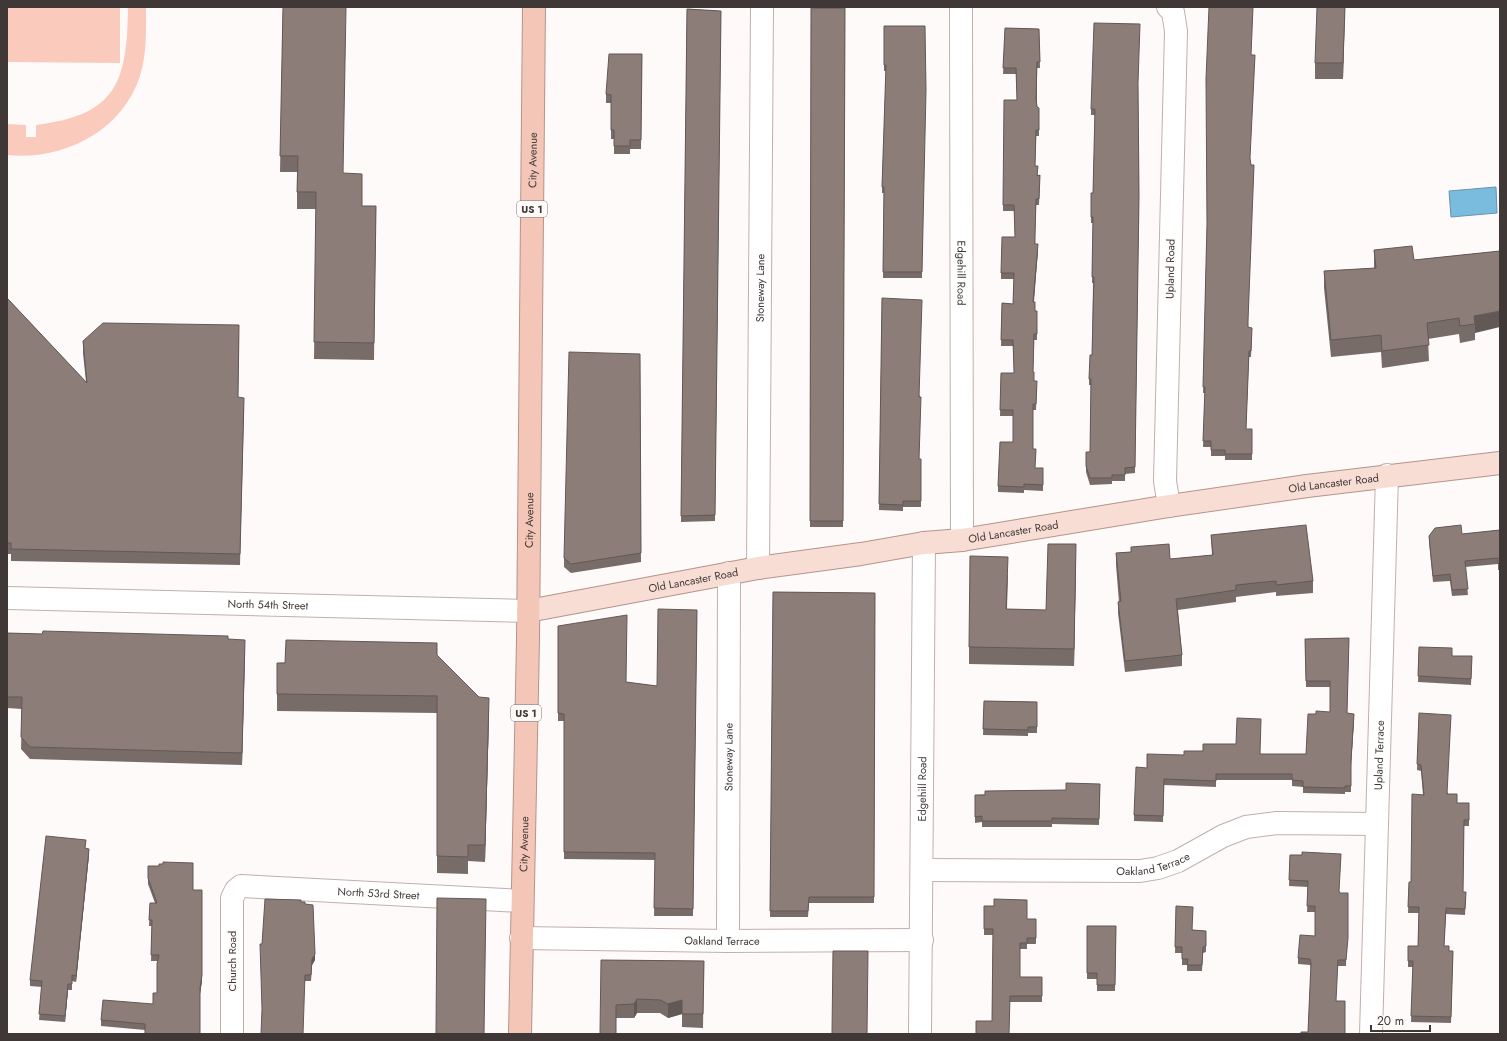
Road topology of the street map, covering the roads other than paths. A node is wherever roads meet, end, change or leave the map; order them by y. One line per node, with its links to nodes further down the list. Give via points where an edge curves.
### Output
1 (534, 7): 13 (highway, City Avenue / US 1)
2 (762, 7): 10 (street, Stoneway Lane)
3 (961, 7): 8 (street, Edgehill Road)
4 (1168, 7): 7 (street, Upland Road, via 1174,16 1176,31 1165,481)
5 (1500, 463): 6 (main road, Old Lancaster Road)
6 (1387, 475): 7 (main road, Old Lancaster Road); 14 (street, Upland Terrace)
7 (1169, 506): 8 (main road, Old Lancaster Road)
8 (962, 540): 9 (main road, Old Lancaster Road)
9 (924, 543): 10 (main road, Old Lancaster Road); 15 (street, Edgehill Road)
10 (758, 568): 11 (main road, Old Lancaster Road)
11 (729, 574): 13 (main road, Old Lancaster Road); 20 (street, Stoneway Lane)
12 (7, 598): 13 (street, North 54th Street)
13 (528, 611): 17 (highway, City Avenue / US 1)
14 (1377, 824): 15 (street, Oakland Terrace, via 1277,823 1246,827 1222,836 1178,861 1140,871); 24 (street, Upland Terrace)
15 (922, 870): 19 (street, Edgehill Road)
16 (236, 890): 17 (street, North 53rd Street, via 241,886); 21 (street, Church Road, via 232,898)
17 (522, 901): 18 (highway, City Avenue / US 1)
18 (521, 938): 20 (street, Oakland Terrace); 22 (highway, City Avenue / US 1)
19 (922, 940): 20 (street, Oakland Terrace); 23 (street, Edgehill Road)
20 (728, 941)
21 (232, 1034)
22 (520, 1034)
23 (920, 1034)
24 (1371, 1034)

